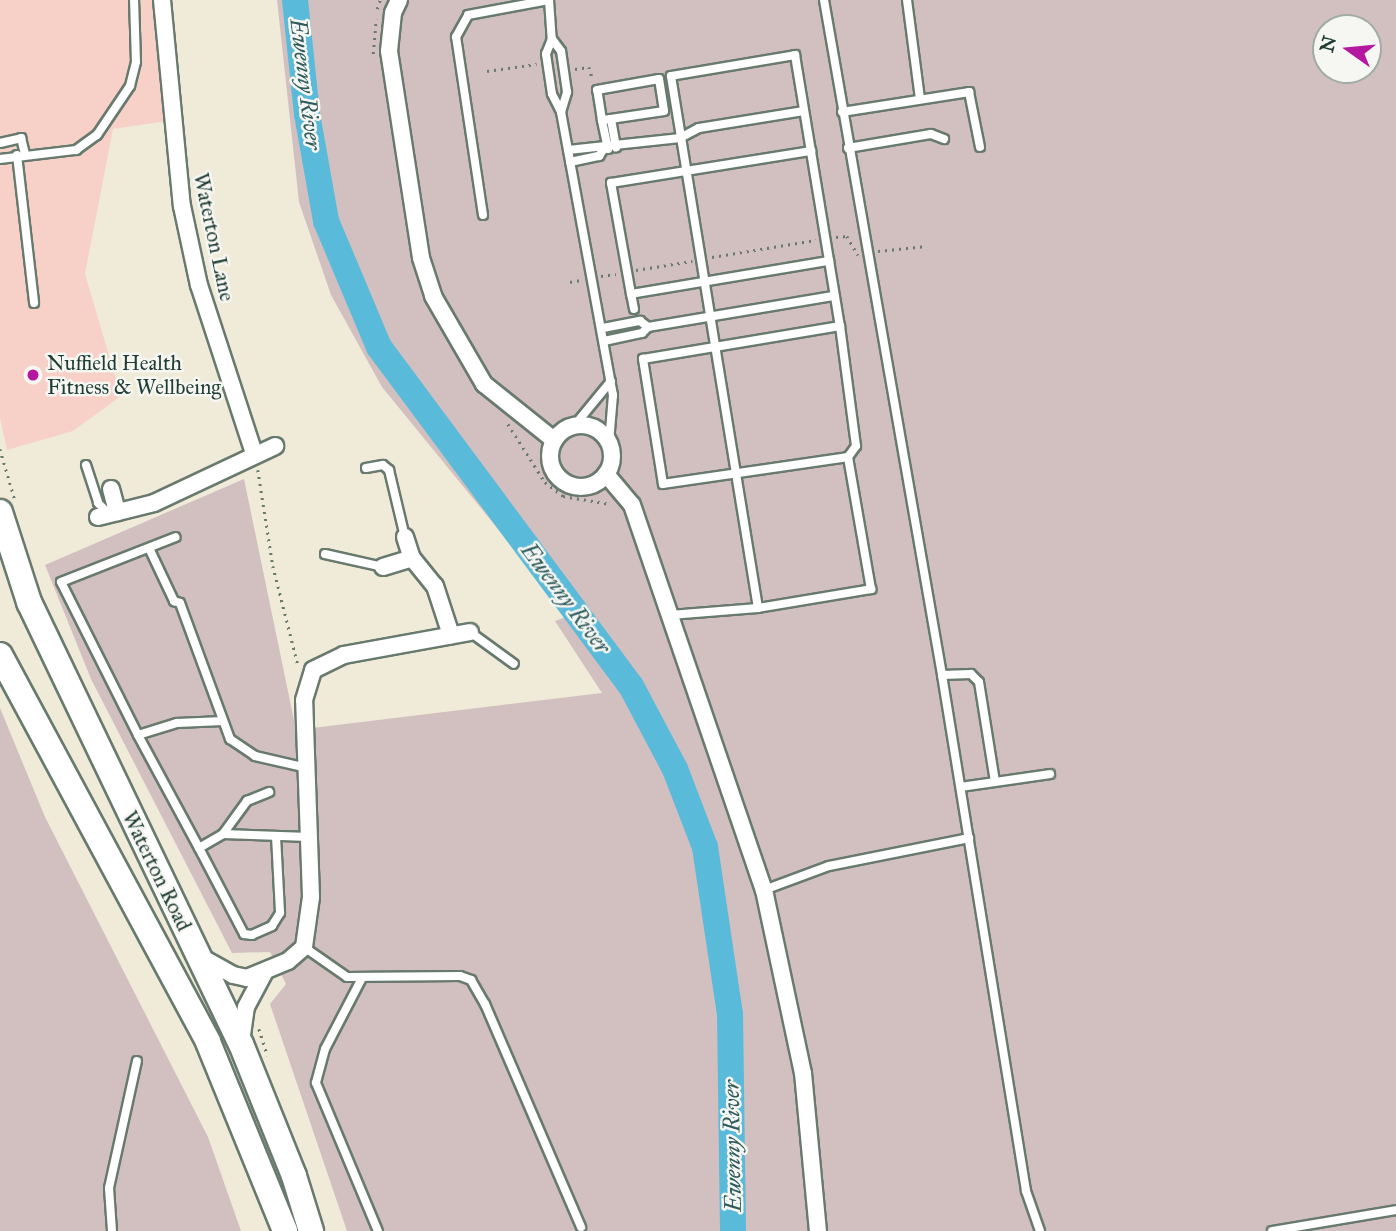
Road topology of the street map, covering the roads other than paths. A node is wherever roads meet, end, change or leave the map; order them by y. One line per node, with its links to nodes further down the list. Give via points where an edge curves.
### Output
1 (134, 0): 20 (lane, via 136,62 130,86 111,115 85,147)
2 (162, 0): 42 (street, Waterton Lane, via 182,206 199,285)
3 (399, 0): 39 (street, via 389,51 421,258 433,296 484,384)
4 (824, 0): 10 (lane)
5 (907, 0): 7 (lane)
6 (552, 38): 9 (lane, via 561,51 566,81); 9 (lane, via 545,54 552,94); 24 (lane, via 549,0 468,15 461,22 456,37)
7 (920, 99): 10 (lane); 15 (lane, via 969,92)
8 (804, 111): 12 (lane, via 699,128); 12 (lane, via 795,55 671,76); 19 (lane)
9 (561, 112): 18 (lane)
10 (842, 112): 16 (lane)
11 (606, 119): 11 (lane, via 597,90 659,79 664,111); 17 (lane)
12 (680, 138): 17 (lane); 23 (lane)
13 (944, 139): 16 (lane, via 931,134)
14 (0, 143): 20 (lane, via 21,138)
15 (980, 147)
16 (848, 148): 63 (lane)
17 (609, 149): 18 (lane, via 597,145); 22 (lane)
18 (568, 150): 22 (lane)
19 (811, 150): 23 (lane); 25 (lane)
20 (21, 155): 21 (lane); 29 (lane)
21 (0, 159)
22 (570, 162): 34 (lane)
23 (686, 172): 26 (lane); 27 (lane, via 611,183)
24 (483, 215)
25 (829, 261): 26 (lane); 28 (lane)
26 (704, 282): 27 (lane); 31 (lane)
27 (631, 294): 30 (lane)
28 (834, 296): 31 (lane); 32 (lane)
29 (34, 303)
30 (634, 309)
31 (709, 316): 33 (lane); 36 (lane)
32 (840, 326): 36 (lane); 43 (lane, via 856,446)
33 (648, 327): 34 (lane, via 640,321); 35 (lane, via 642,333)
34 (603, 328): 35 (lane)
35 (604, 341): 37 (lane)
36 (715, 348): 47 (lane); 47 (lane, via 643,359 660,478 670,486)
37 (611, 382): 38 (lane); 40 (lane)
38 (574, 426): 39 (street); 40 (street, via 594,428)
39 (554, 440): 46 (street, via 550,459 564,482 582,487)
40 (609, 443): 46 (street, via 611,464)
41 (275, 446): 42 (street)
42 (254, 453): 50 (street, via 154,503)
43 (848, 457): 47 (lane); 57 (lane, via 871,589)
44 (86, 465): 50 (lane, via 98,503)
45 (366, 468): 52 (lane, via 383,465 389,470)
46 (606, 474): 58 (street, via 632,505)
47 (737, 475): 57 (lane)
48 (111, 489): 50 (street)
49 (0, 512): 78 (main road, Waterton Road, via 29,602)
50 (108, 514)
51 (176, 537): 53 (lane)
52 (405, 537): 55 (street)
53 (149, 548): 64 (lane, via 174,601 180,603); 65 (lane, via 61,582)
54 (325, 554): 56 (lane)
55 (412, 558): 56 (street); 60 (street, via 435,586)
56 (383, 567)
57 (758, 608): 58 (lane)
58 (667, 616): 76 (street)
59 (470, 632): 60 (street); 62 (lane)
60 (451, 635): 66 (street, via 344,655 327,660 309,675 304,700)
61 (0, 655): 86 (main road, Waterton Road, via 208,1042)
62 (514, 664)
63 (942, 675): 68 (lane, via 971,674 979,682); 69 (lane)
64 (223, 721): 65 (lane, via 177,723); 66 (lane, via 238,747 255,756)
65 (138, 735): 75 (lane)
66 (307, 768): 73 (street)
67 (1049, 774): 68 (lane)
68 (995, 782): 69 (lane)
69 (961, 787): 74 (lane)
70 (269, 792): 71 (lane, via 247,801)
71 (223, 834): 72 (lane); 75 (lane)
72 (276, 836): 73 (lane); 75 (lane, via 280,913 272,926 252,935 238,927)
73 (309, 837): 77 (street, via 311,922)
74 (969, 838): 76 (lane, via 829,866); 90 (lane, via 1026,1191)
75 (199, 848)
76 (764, 890): 89 (street, via 803,1073)
77 (304, 947): 79 (street); 80 (lane, via 347,977)
78 (197, 955): 79 (street, via 233,975); 81 (main road, Waterton Road)
79 (264, 973): 81 (street, via 246,1007)
80 (362, 978): 84 (lane, via 460,976 471,980); 88 (lane, via 325,1049 316,1083)
81 (241, 1044): 87 (main road, Waterton Road)
82 (136, 1061): 85 (lane, via 109,1188)
83 (1396, 1210): 91 (lane)
84 (581, 1227)
85 (112, 1231)
86 (285, 1231)
87 (312, 1231)
88 (378, 1231)
89 (818, 1231)
90 (1040, 1231)
91 (1272, 1231)

